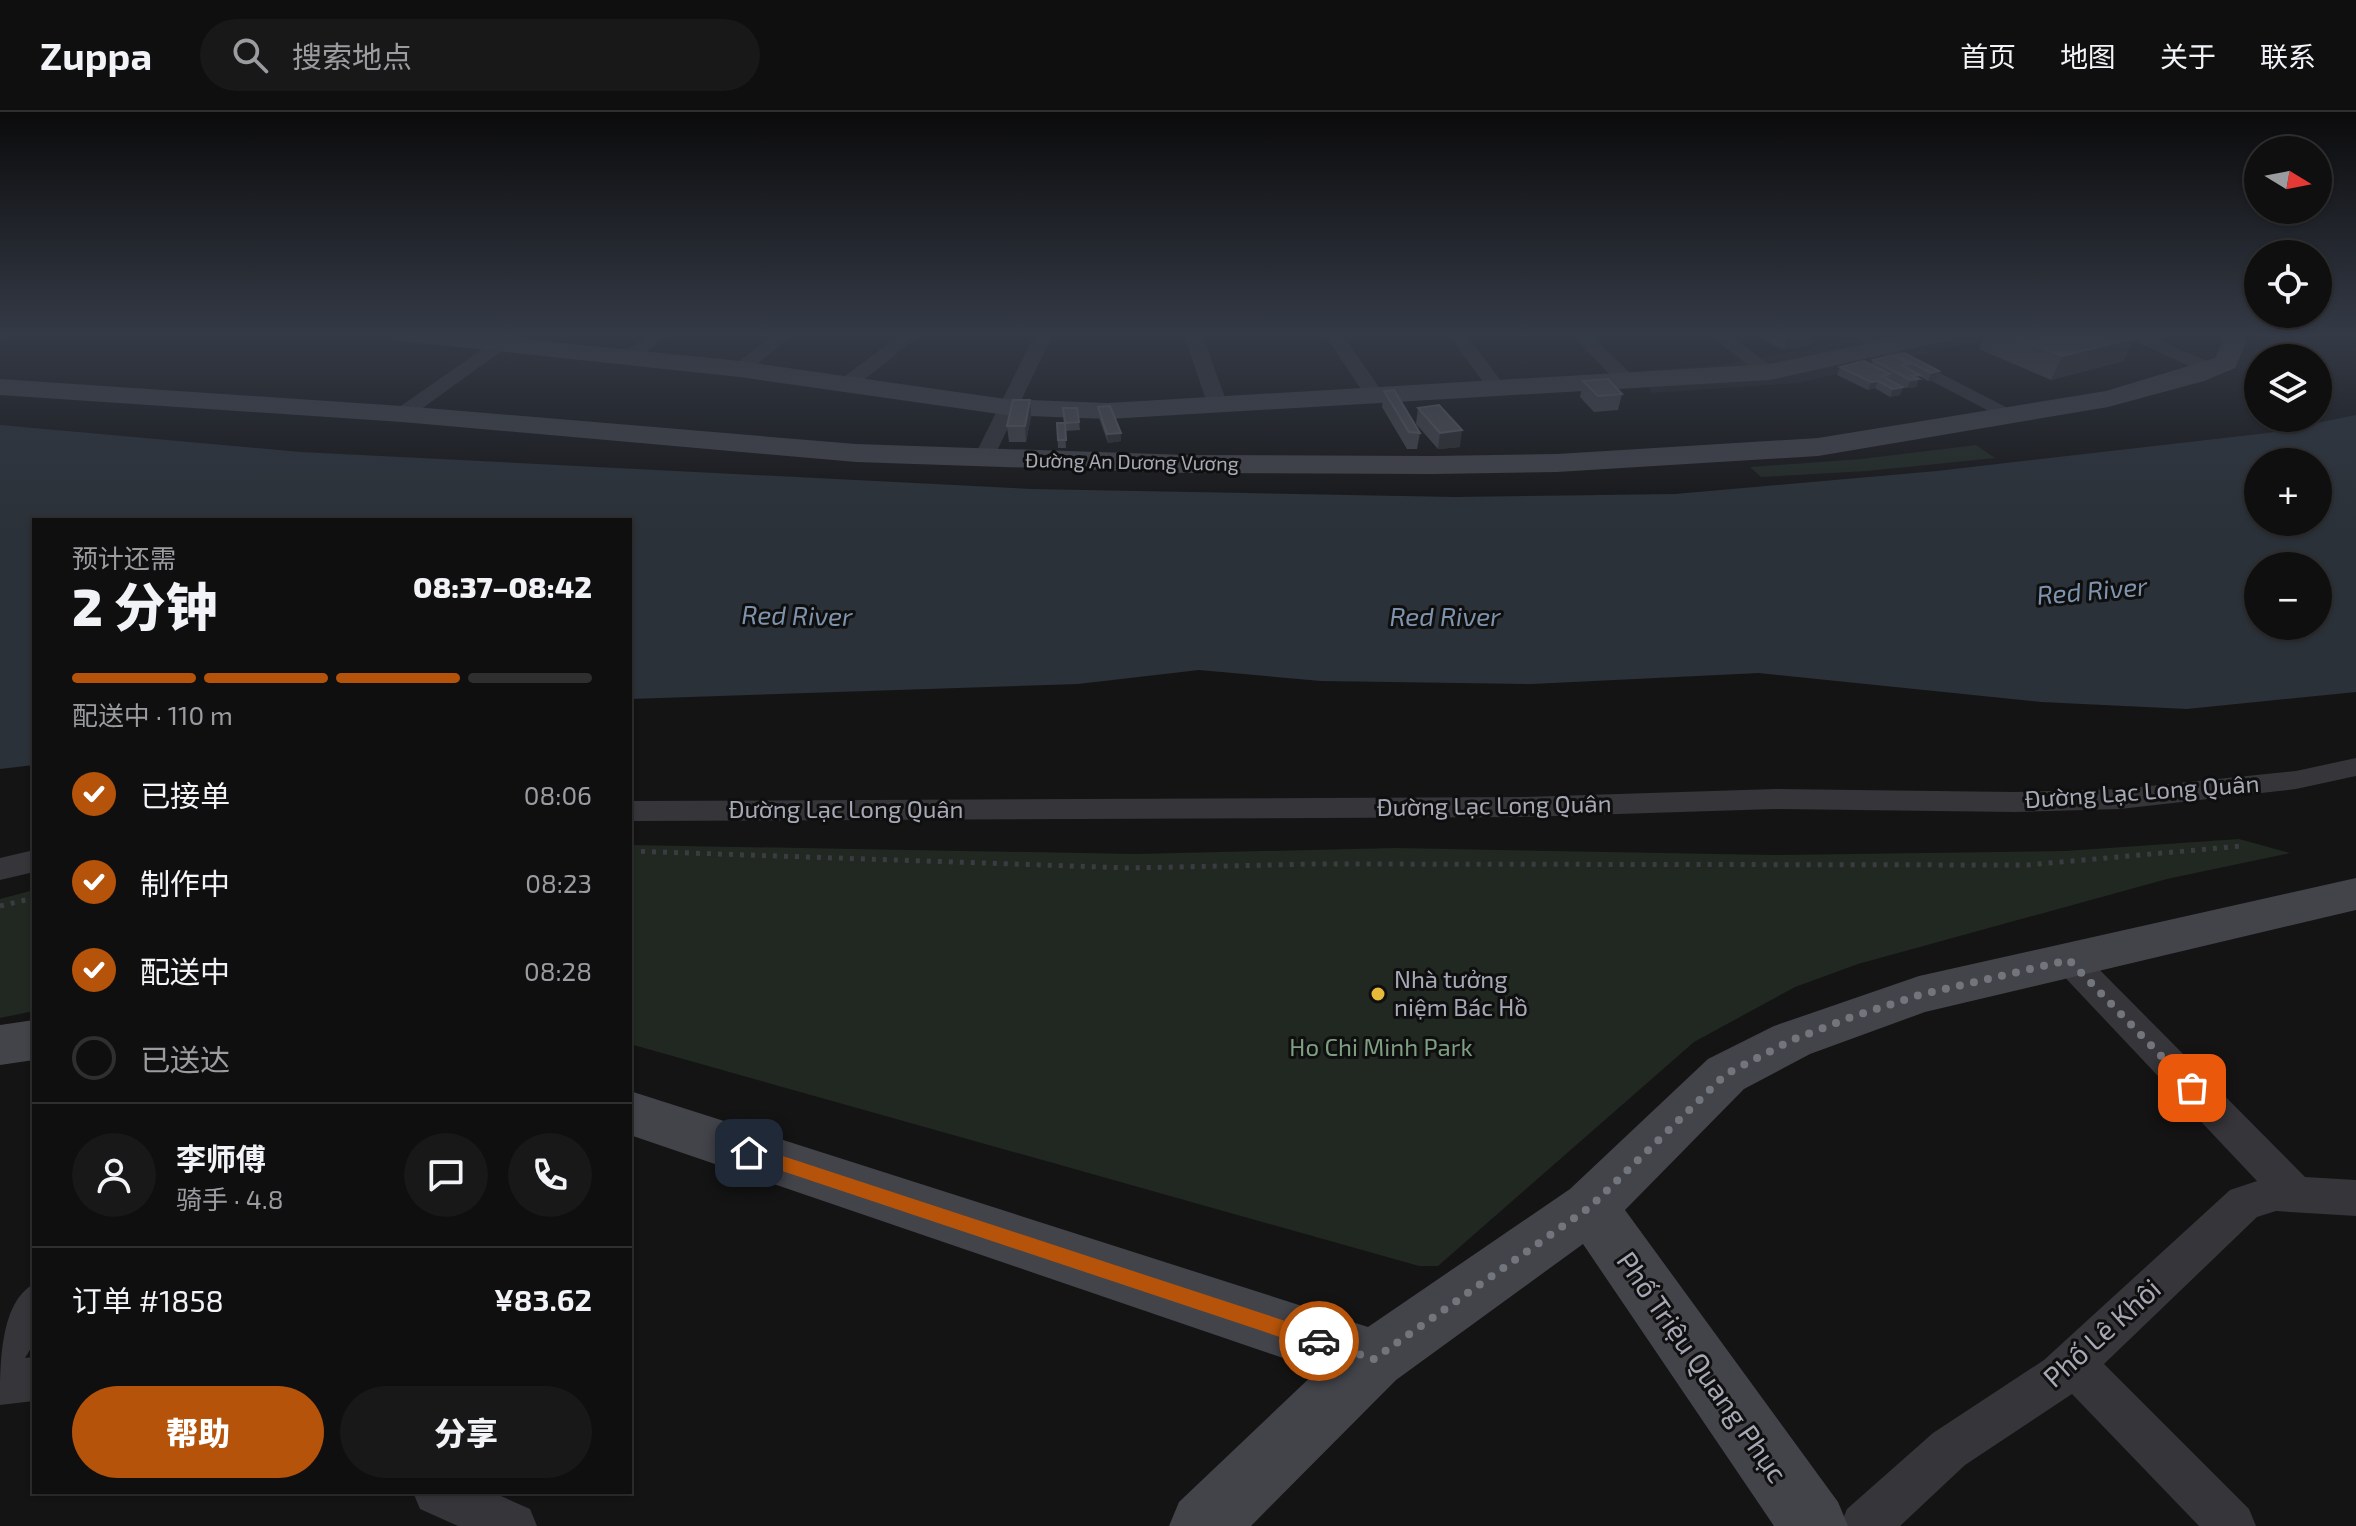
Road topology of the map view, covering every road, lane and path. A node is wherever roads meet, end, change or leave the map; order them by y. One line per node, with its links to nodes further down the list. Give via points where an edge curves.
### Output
1 (193, 400): 11 (street, Đường An Dương Vương)
2 (422, 400): 11 (street)
3 (960, 400): 10 (street)
4 (1010, 400): 10 (street)
5 (1216, 400): 9 (street)
6 (1324, 400): 9 (street)
7 (1982, 400): 12 (street)
8 (2102, 400): 12 (street, Đường An Dương Vương)
9 (1218, 406): 10 (street, via 1108,411)
10 (1006, 407): 13 (street)
11 (402, 414): 13 (street, Đường An Dương Vương, via 762,446)
12 (2013, 416): 13 (street, Đường An Dương Vương, via 1818,447 1557,463)
13 (983, 459)
14 (2356, 767): 15 (street, Đường Lạc Long Quân, via 2296,780 2120,799 2015,802 1775,799 1524,807)
15 (632, 811)
16 (2242, 846): 17 (path, via 2027,865 1129,868)
17 (632, 851)
18 (32, 861): 19 (street)
19 (0, 869)
20 (2356, 894): 23 (street)
21 (32, 898): 22 (path)
22 (0, 906)
23 (2069, 960): 27 (street); 29 (street, via 1919,995 1849,1018 1726,1074)
24 (32, 1040): 25 (street)
25 (0, 1045)
26 (632, 1114): 32 (street)
27 (2295, 1194): 28 (street, Phố Lê Khôi); 33 (street, Phố Lê Khôi, via 2276,1193 2244,1203)
28 (2356, 1198)
29 (1590, 1207): 32 (street); 39 (street, Phố Triệu Quang Phục)
30 (32, 1307): 31 (street)
31 (0, 1358)
32 (1374, 1359): 38 (street)
33 (2073, 1364): 40 (street, Phố Lê Khôi, via 1949,1449); 41 (street)
34 (32, 1379): 35 (street)
35 (0, 1383)
36 (441, 1494): 37 (street)
37 (513, 1526)
38 (1203, 1526)
39 (1814, 1526)
40 (1864, 1526)
41 (2232, 1526)

